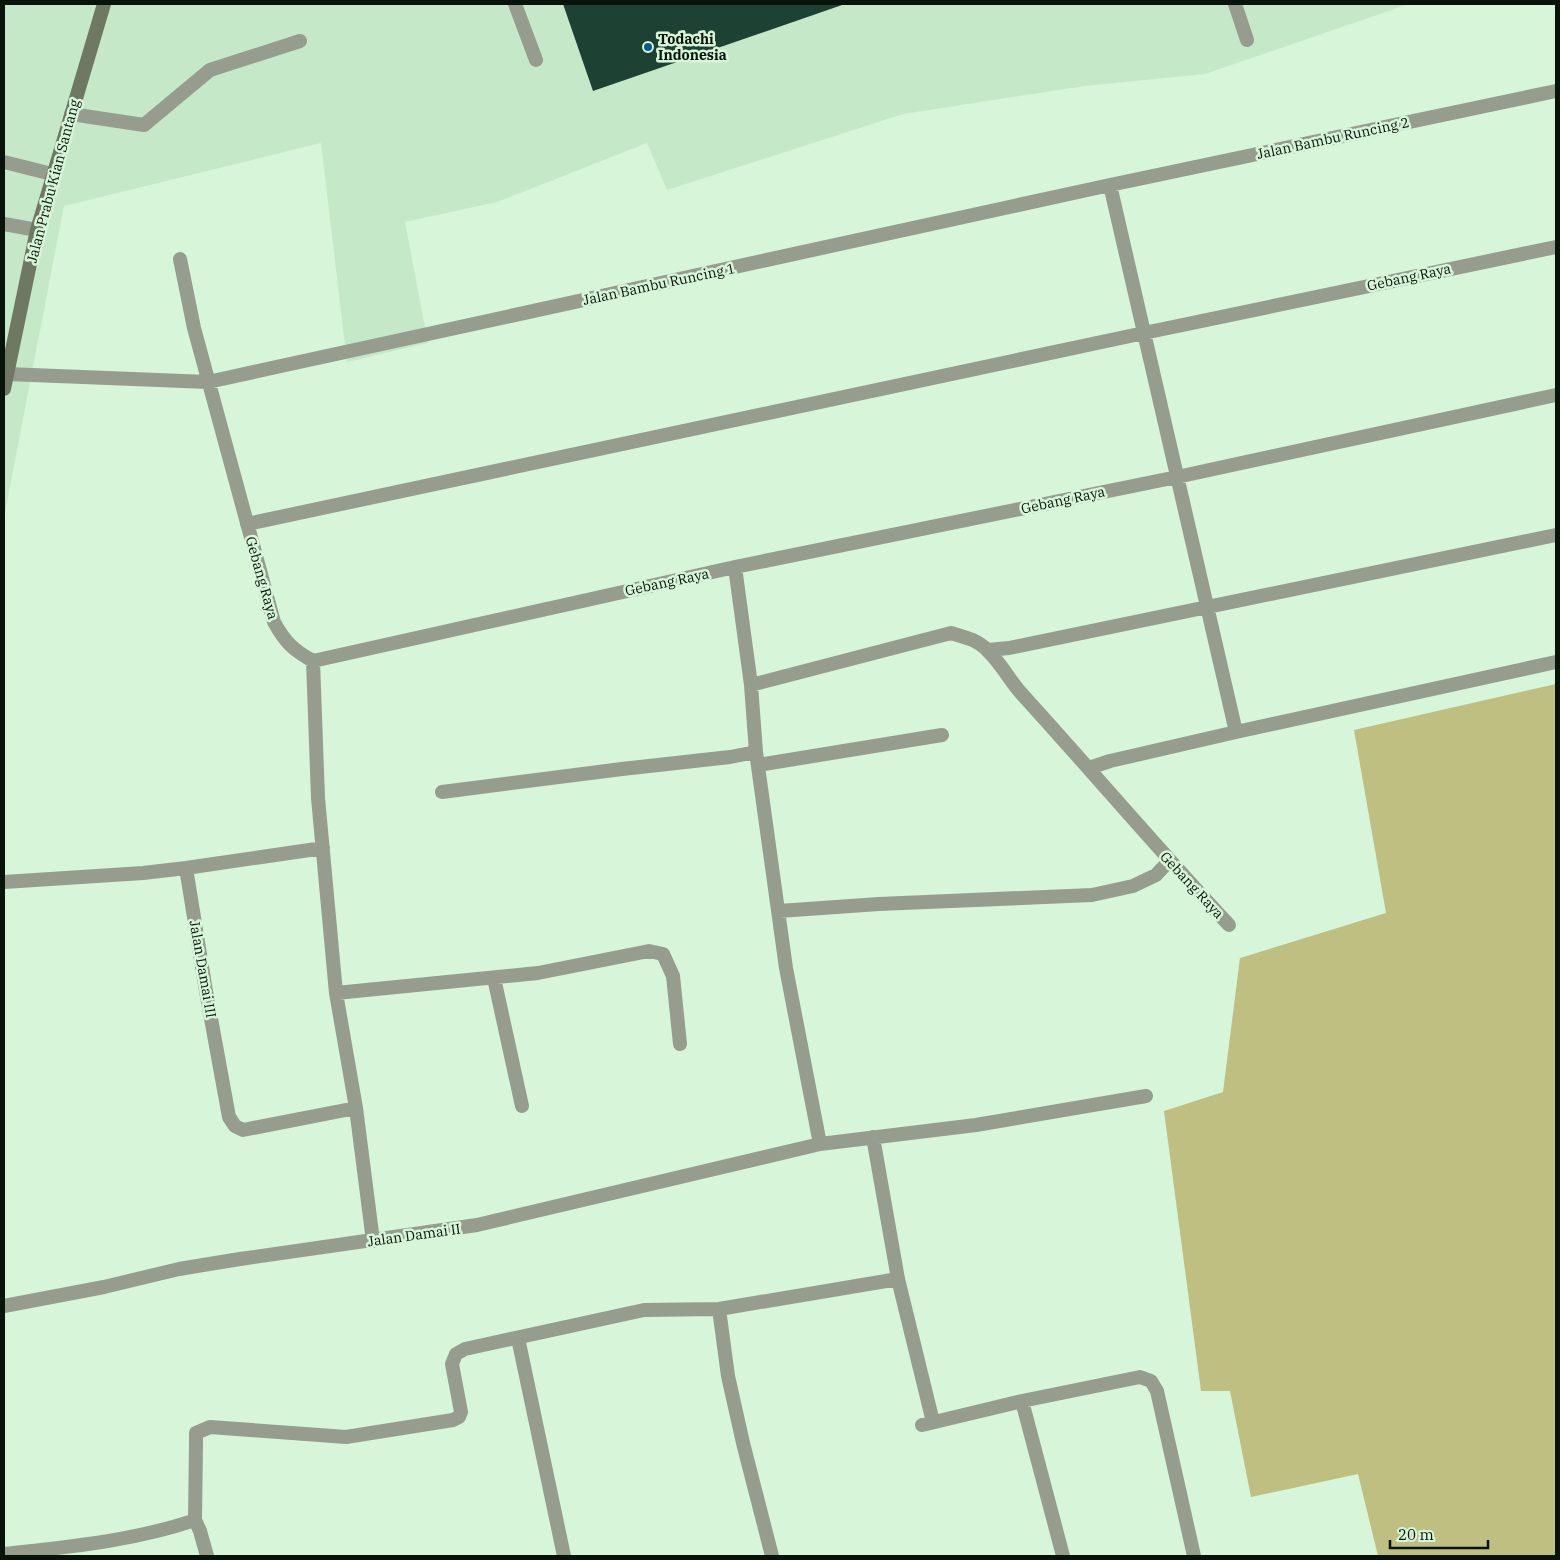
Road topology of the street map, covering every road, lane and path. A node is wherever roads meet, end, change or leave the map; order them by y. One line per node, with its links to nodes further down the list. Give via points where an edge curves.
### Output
1 (104, 4): 8 (main road, Jalan Prabu Kian Santang)
2 (515, 4): 6 (street)
3 (1234, 4): 4 (street)
4 (1247, 40)
5 (300, 41): 8 (street, via 210,70 144,125)
6 (536, 60)
7 (1556, 92): 11 (street, Jalan Bambu Runcing 2)
8 (71, 114): 10 (main road, Jalan Prabu Kian Santang)
9 (4, 162): 10 (street)
10 (52, 174): 13 (main road, Jalan Prabu Kian Santang)
11 (1110, 185): 16 (street); 18 (street, Jalan Bambu Runcing 1)
12 (4, 224): 13 (street)
13 (37, 230): 17 (main road, Jalan Prabu Kian Santang)
14 (1556, 247): 16 (street, Gebang Raya)
15 (180, 259): 18 (street, Gebang Raya)
16 (1144, 333): 21 (street); 22 (street, Gebang Raya)
17 (5, 374): 18 (street); 19 (main road, Jalan Prabu Kian Santang)
18 (208, 382): 22 (street, Gebang Raya)
19 (4, 389)
20 (1556, 394): 21 (street, Gebang Raya)
21 (1177, 477): 24 (street, Gebang Raya); 25 (street)
22 (247, 524): 27 (street, Gebang Raya, via 274,622 283,639 296,652)
23 (1556, 535): 25 (street)
24 (735, 567): 27 (street, Gebang Raya); 29 (street)
25 (1207, 606): 26 (street); 30 (street)
26 (988, 650): 29 (street, via 972,639 951,633); 33 (street, Gebang Raya, via 1011,681)
27 (313, 661): 35 (street)
28 (1556, 662): 30 (street)
29 (750, 685): 32 (street)
30 (1236, 732): 33 (street)
31 (942, 735): 32 (street)
32 (757, 759): 34 (street, via 730,757); 39 (street)
33 (1089, 768): 36 (street, Gebang Raya)
34 (442, 792)
35 (323, 848): 37 (street); 42 (street)
36 (1169, 861): 39 (street, via 1156,875 1133,886 1092,895); 40 (street, Gebang Raya)
37 (186, 868): 38 (street); 46 (street, Jalan Damai III, via 229,1117 234,1126 243,1130)
38 (4, 882)
39 (779, 911): 48 (street, via 786,968)
40 (1229, 925)
41 (494, 978): 42 (street); 43 (street, via 649,952 663,954 673,976); 45 (street)
42 (336, 993): 46 (street)
43 (680, 1044)
44 (1146, 1096): 47 (street, Jalan Damai II, via 976,1125)
45 (522, 1106)
46 (356, 1108): 49 (street)
47 (873, 1138): 48 (street, Jalan Damai II); 50 (street)
48 (820, 1144): 49 (street, Jalan Damai II, via 477,1225)
49 (374, 1241): 51 (street, Jalan Damai II, via 178,1269)
50 (898, 1279): 52 (street); 54 (street, via 928,1424)
51 (4, 1306)
52 (719, 1309): 53 (street, via 644,1310); 59 (street, via 728,1376)
53 (518, 1338): 55 (street, via 465,1349 456,1354 452,1364 461,1412 453,1420 346,1437 210,1427 196,1434); 58 (street)
54 (1022, 1402): 60 (street); 61 (street, via 1140,1377 1151,1382 1156,1391)
55 (195, 1520): 56 (street, via 167,1530 79,1546); 57 (street)
56 (4, 1554)
57 (206, 1556)
58 (564, 1556)
59 (772, 1556)
60 (1063, 1556)
61 (1194, 1556)

